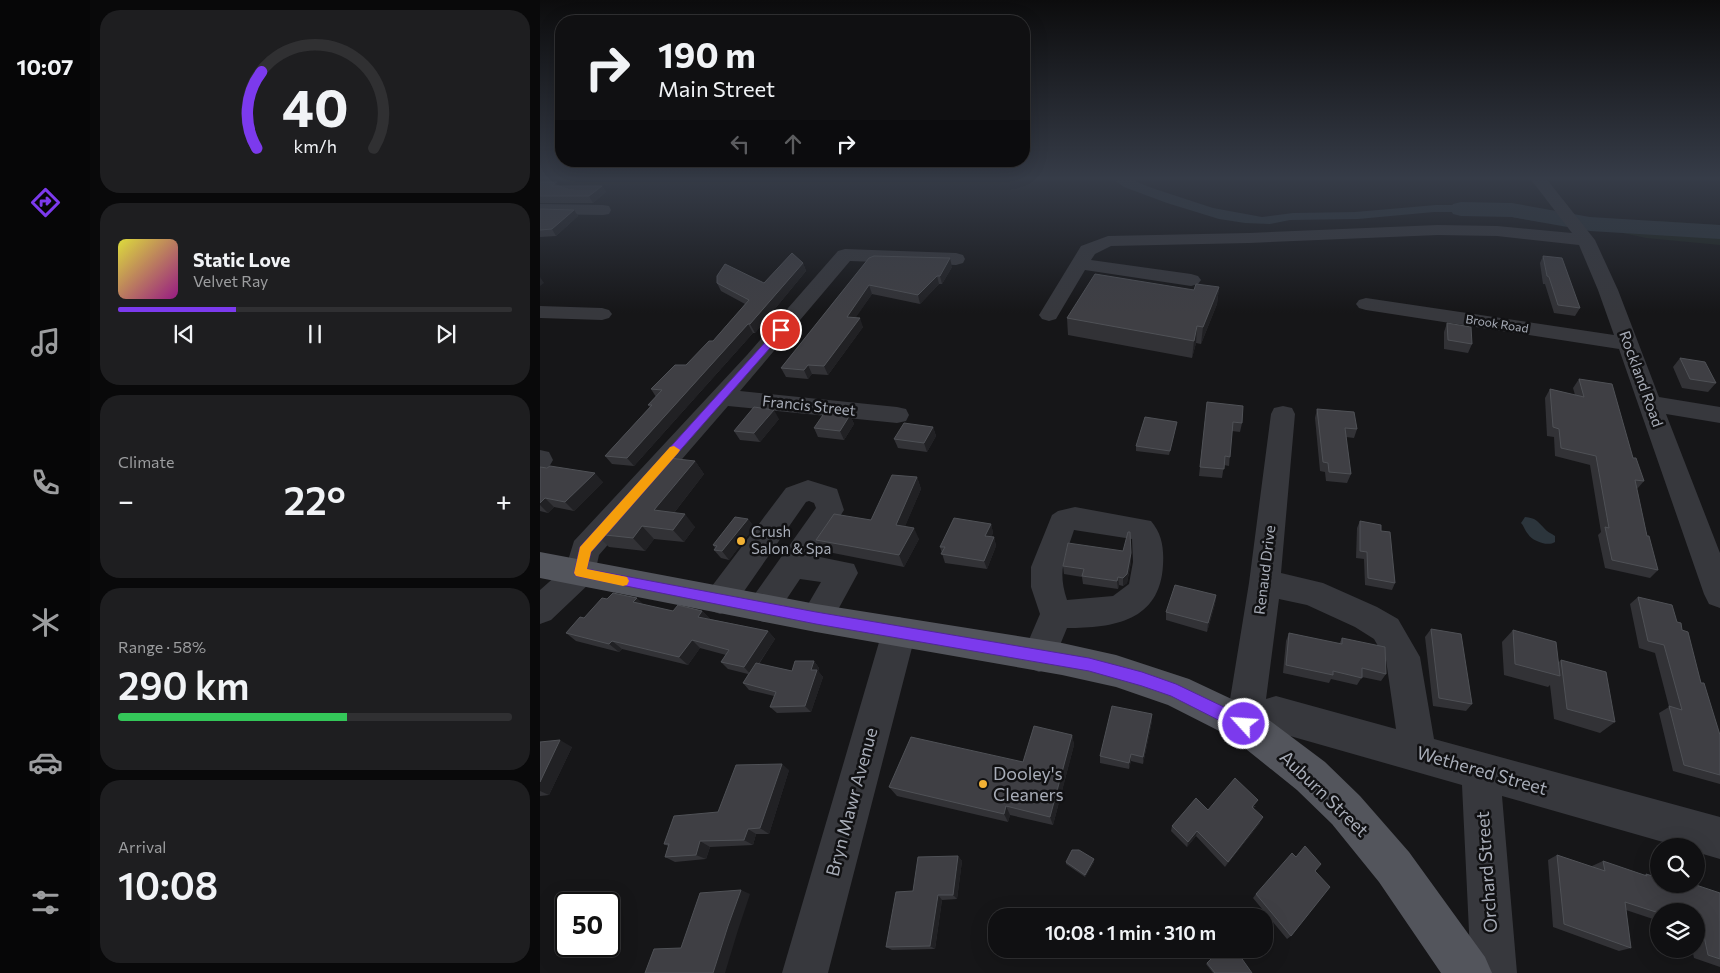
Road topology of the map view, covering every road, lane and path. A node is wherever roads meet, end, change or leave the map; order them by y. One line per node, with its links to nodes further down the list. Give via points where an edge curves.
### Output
1 (1573, 222): 2 (street, Rockland Road)
2 (1578, 229): 4 (street, via 1438,230 1108,241 1088,250); 10 (street, Rockland Road, via 1608,290)
3 (956, 259): 11 (street, via 845,255)
4 (1080, 264): 5 (street); 9 (street)
5 (1191, 280)
6 (1366, 304): 10 (street, Brook Road)
7 (540, 312): 8 (street)
8 (602, 314)
9 (1049, 315)
10 (1628, 344): 12 (street, Rockland Road)
11 (721, 397): 14 (street, Francis Street); 18 (street, via 585,550)
12 (1650, 403): 15 (street); 20 (street, Rockland Road)
13 (1283, 414): 19 (street, Renaud Drive)
14 (897, 415)
15 (1720, 415)
16 (540, 565): 18 (main road, Auburn Street)
17 (792, 565): 21 (street, via 830,510 828,496 808,490 796,495); 22 (street); 25 (street, via 843,573)
18 (580, 573): 21 (main road, Auburn Street); 23 (street)
19 (1265, 583): 28 (street, Renaud Drive); 29 (street, via 1312,592 1386,630 1403,657)
20 (1720, 594)
21 (720, 600): 22 (main road, Auburn Street)
22 (763, 608): 25 (main road, Auburn Street)
23 (540, 610)
24 (1056, 614): 27 (street)
25 (816, 618): 26 (main road, Auburn Street)
26 (899, 632): 27 (main road, Auburn Street); 32 (street, Bryn Mawr Avenue)
27 (1040, 656): 28 (main road, Auburn Street, via 1142,679 1176,691)
28 (1244, 724): 29 (street, Wethered Street, via 1276,714); 33 (main road, Auburn Street, via 1311,776 1352,817 1418,899)
29 (1418, 754): 30 (street, Wethered Street)
30 (1480, 771): 31 (street, Wethered Street); 34 (street, Orchard Street)
31 (1720, 838)
32 (805, 973)
33 (1469, 973)
34 (1494, 973)

